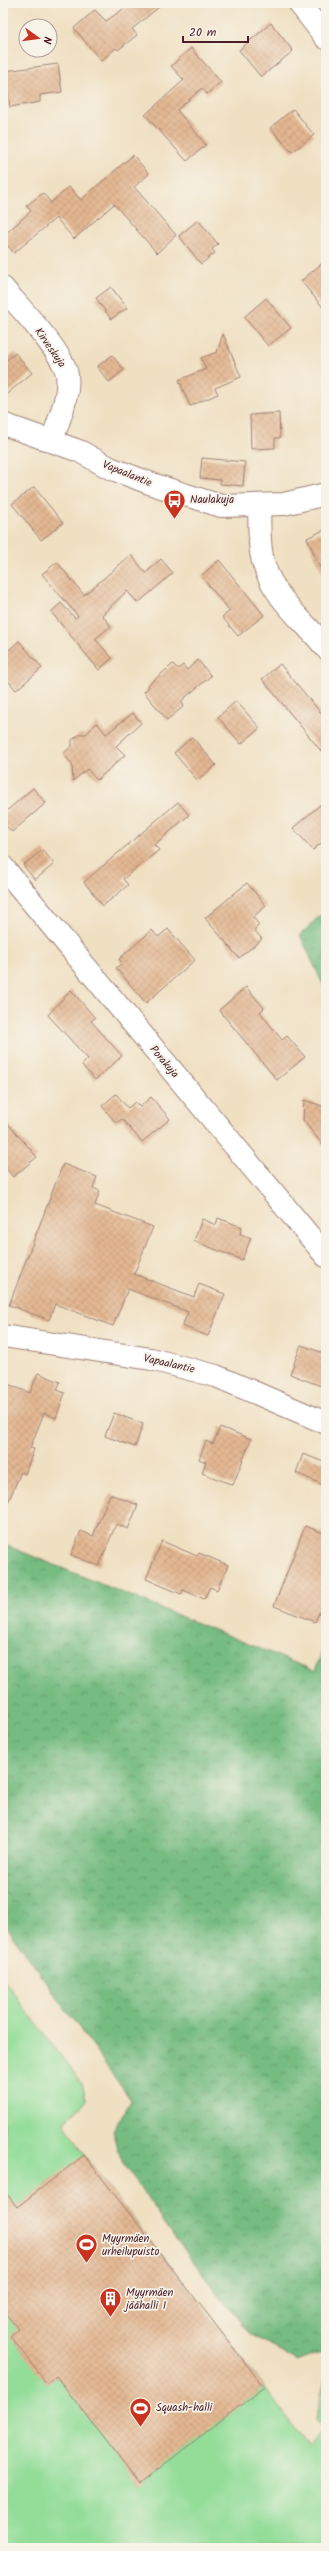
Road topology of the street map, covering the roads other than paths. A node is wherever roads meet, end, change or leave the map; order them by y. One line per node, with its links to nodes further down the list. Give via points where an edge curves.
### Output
1 (299, 3): 2 (street)
2 (326, 38)
3 (3, 288): 5 (street, Kirveskuja, via 47,340 65,368 66,393)
4 (3, 424): 5 (street, Vapaalantie)
5 (52, 441): 7 (street, Vapaalantie, via 79,451 110,468 175,493 221,506)
6 (326, 494): 7 (street, Vapaalantie, via 284,504)
7 (259, 506): 8 (street, via 260,546 266,571 281,597)
8 (326, 648)
9 (3, 867): 10 (street, Porakuja)
10 (326, 1256)
11 (3, 1336): 12 (street, Vapaalantie, via 151,1359 216,1376)
12 (326, 1423)

